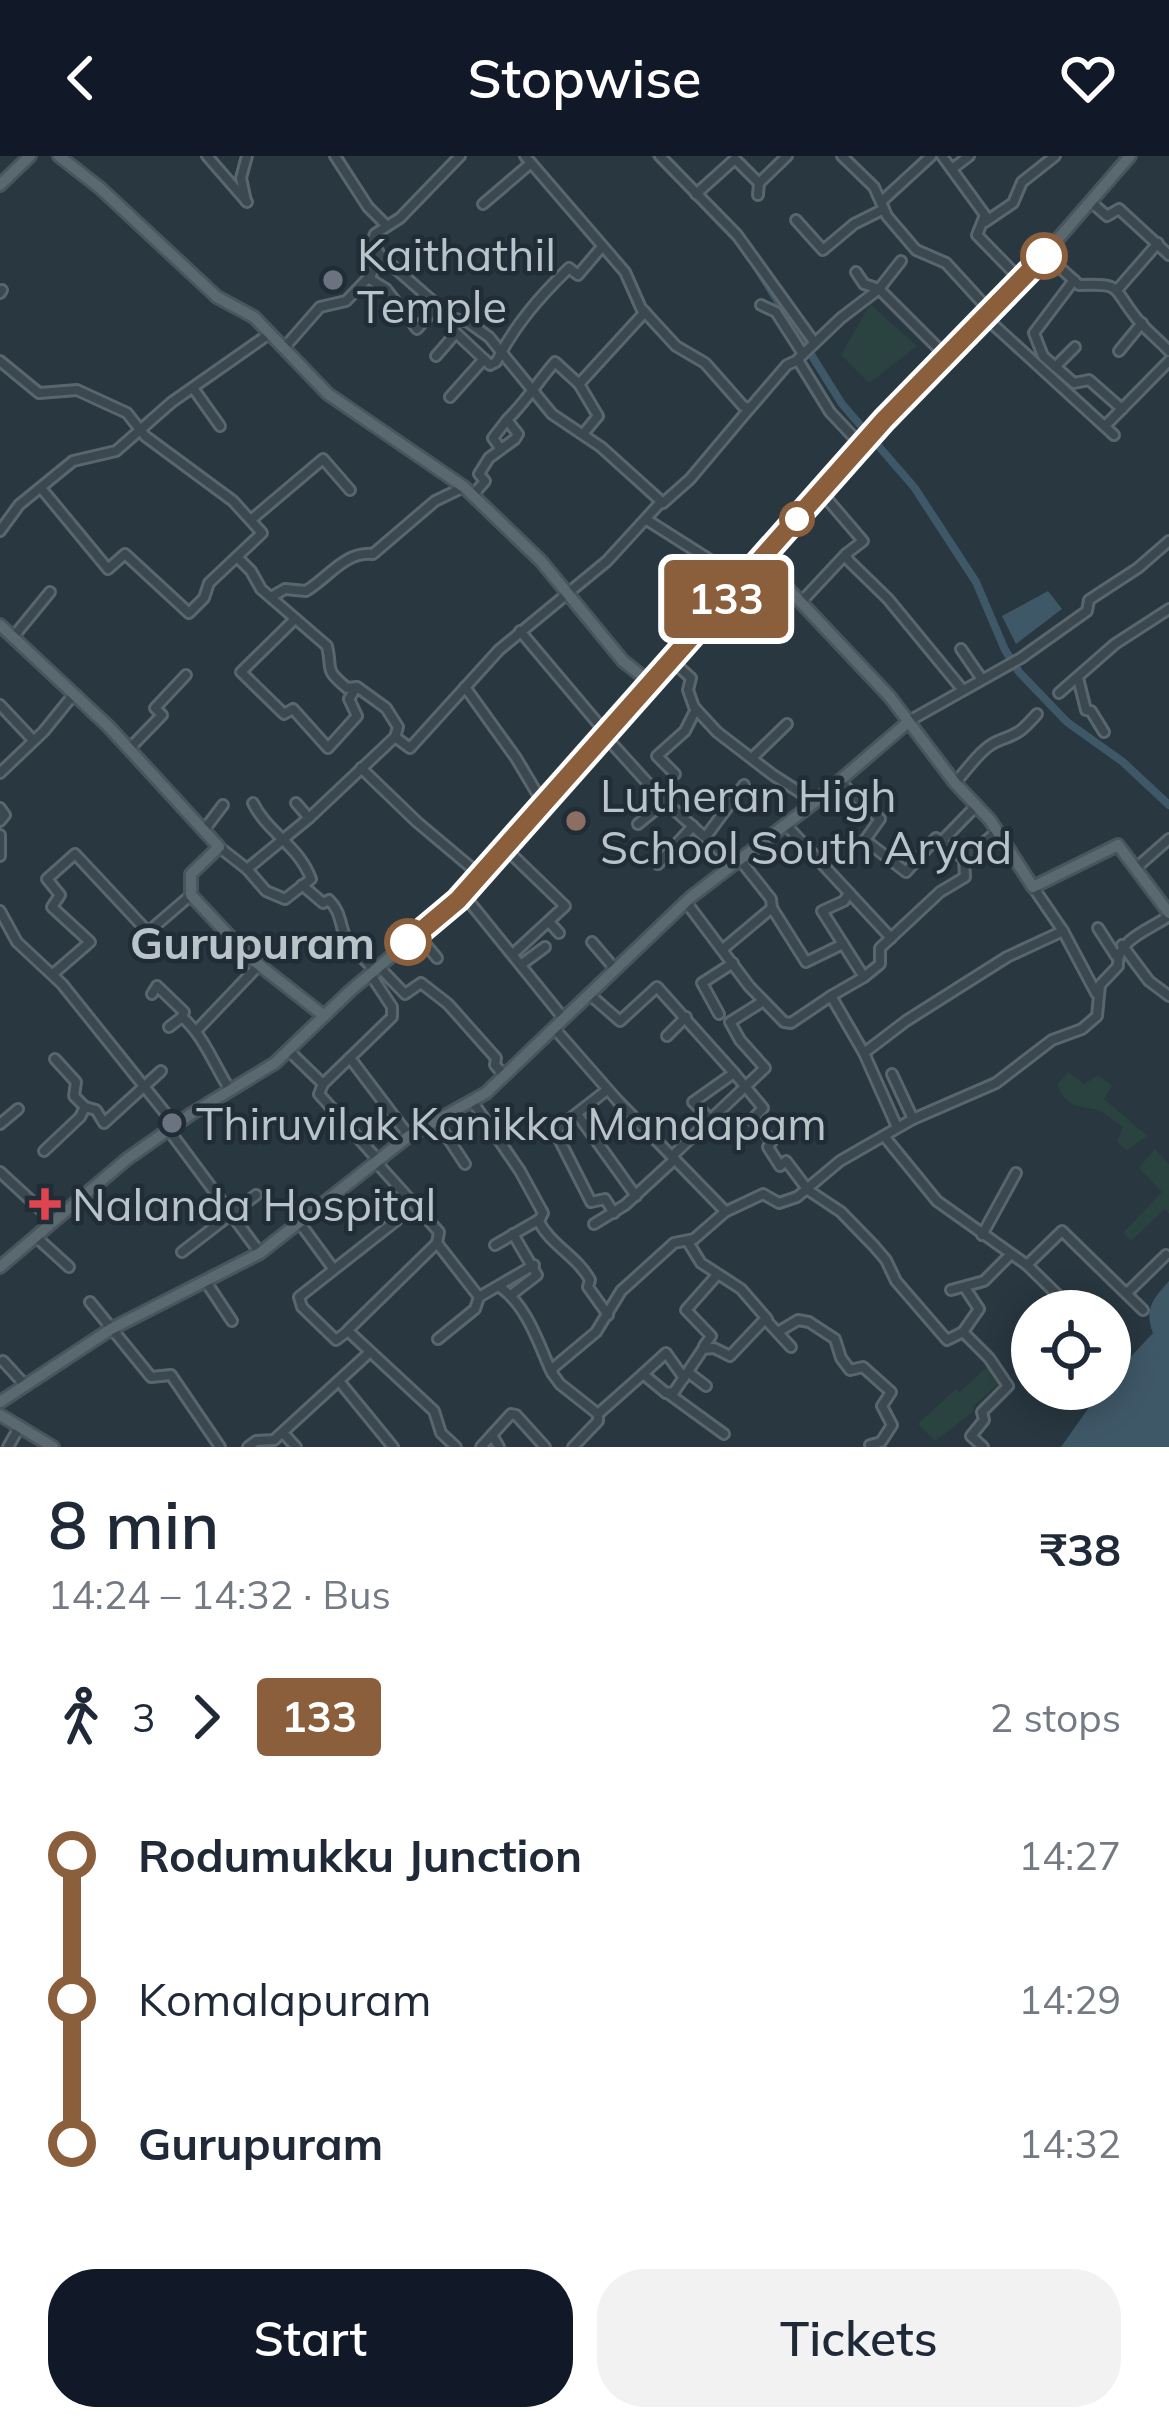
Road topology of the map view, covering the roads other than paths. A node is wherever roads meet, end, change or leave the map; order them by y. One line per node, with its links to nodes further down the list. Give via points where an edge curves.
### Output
1 (30, 156): 18 (main road)
2 (59, 156): 45 (main road)
3 (207, 156): 4 (street, via 247,204)
4 (247, 156)
5 (335, 156): 26 (street)
6 (460, 156): 26 (street)
7 (660, 156): 19 (street)
8 (787, 156): 17 (street)
9 (842, 156): 23 (street)
10 (931, 156): 23 (street)
11 (942, 156): 16 (street)
12 (969, 156): 16 (street)
13 (1055, 156): 25 (street)
14 (1130, 156): 21 (main road)
15 (528, 160): 22 (street); 28 (street)
16 (952, 169): 25 (street)
17 (758, 183): 19 (street, via 735,159); 20 (street)
18 (0, 185)
19 (696, 194): 47 (street, via 737,235)
20 (758, 195)
21 (1091, 202): 27 (street, via 1107,216 1119,208); 29 (main road)
22 (483, 204)
23 (883, 205): 24 (street, via 823,250); 42 (street, via 916,250 946,263)
24 (796, 220)
25 (985, 222): 35 (street, via 976,236)
26 (386, 225): 30 (street, via 372,241)
27 (1158, 243): 31 (street); 38 (street)
28 (602, 247): 41 (street); 52 (street, via 578,275 569,268 541,296)
29 (1046, 254): 35 (main road); 36 (street)
30 (380, 255): 34 (street); 40 (street)
31 (1169, 255)
32 (901, 261): 37 (street)
33 (856, 272): 37 (street)
34 (368, 278): 40 (street, via 417,328); 49 (street, via 346,301 320,308)
35 (1020, 279): 42 (main road)
36 (1073, 280): 38 (street); 59 (street, via 1034,333)
37 (879, 289): 47 (street); 55 (street)
38 (1118, 290): 44 (street)
39 (761, 305): 53 (street, via 776,312)
40 (437, 307): 43 (street)
41 (645, 312): 60 (street); 64 (street)
42 (986, 313): 55 (main road); 68 (street)
43 (450, 316): 46 (street); 52 (street)
44 (1142, 323): 50 (street); 51 (street)
45 (268, 334): 49 (main road); 61 (street)
46 (456, 334): 54 (street); 56 (street)
47 (814, 342): 53 (street)
48 (1076, 346): 59 (street)
49 (283, 349): 76 (main road, via 328,394)
50 (1119, 351)
51 (1169, 351)
52 (501, 352): 56 (street, via 490,365); 62 (street)
53 (802, 355): 64 (street); 72 (street, via 830,412)
54 (436, 356)
55 (946, 356): 72 (main road)
56 (484, 359): 63 (street)
57 (0, 361): 69 (street, via 34,391 77,390 127,413)
58 (1169, 361): 65 (street)
59 (1055, 367): 65 (street, via 1075,383 1089,380)
60 (579, 383): 62 (street, via 555,362); 70 (street, via 598,416)
61 (193, 388): 67 (street); 69 (street)
62 (531, 388): 66 (street); 70 (street)
63 (450, 397)
64 (750, 407): 78 (street)
65 (1122, 409): 68 (street)
66 (507, 420): 73 (street, via 493,438); 73 (street, via 518,434)
67 (220, 426)
68 (1106, 426): 71 (street)
69 (140, 430): 74 (street, via 116,451 74,461); 79 (street)
70 (583, 434): 78 (street)
71 (1114, 435)
72 (863, 445): 77 (main road)
73 (500, 448): 76 (street, via 479,475 485,481)
74 (41, 488): 81 (street); 84 (street, via 108,569 125,554 189,614)
75 (350, 490): 79 (street, via 323,459)
76 (468, 491): 88 (main road); 89 (street, via 435,501 373,554 347,560 306,591)
77 (821, 492): 83 (street, via 863,541); 85 (main road)
78 (661, 502): 80 (street)
79 (252, 519): 84 (street, via 262,533)
80 (647, 520): 86 (street); 88 (street)
81 (0, 531)
82 (1169, 541): 101 (street, via 1092,598 1087,611)
83 (846, 554): 90 (street); 105 (street)
84 (238, 558): 89 (street)
85 (760, 560): 86 (main road); 90 (main road)
86 (737, 586): 92 (street); 98 (main road)
87 (50, 592): 96 (street)
88 (566, 593): 95 (street); 102 (main road)
89 (271, 597): 93 (street)
90 (802, 600): 111 (main road)
91 (1169, 608): 100 (street)
92 (765, 616)
93 (294, 620): 103 (street, via 327,646 336,679); 103 (street, via 241,672 328,748 357,716 349,699)
94 (0, 625): 96 (main road)
95 (520, 631): 104 (street); 114 (street)
96 (14, 636): 107 (main road)
97 (962, 649): 101 (street)
98 (671, 660): 102 (main road); 109 (street, via 691,678)
99 (186, 675): 117 (street)
100 (1078, 677): 106 (street); 113 (street, via 1086,710)
101 (981, 678): 105 (street)
102 (651, 683): 114 (main road)
103 (357, 687): 115 (street, via 386,708)
104 (465, 687): 115 (street, via 412,747); 130 (street)
105 (962, 689): 111 (street)
106 (1059, 693)
107 (74, 694): 116 (street); 117 (main road)
108 (0, 705): 116 (street)
109 (696, 709): 118 (street); 121 (street, via 658,756)
110 (1037, 714): 123 (street)
111 (907, 723): 122 (main road); 123 (main road)
112 (787, 724): 118 (street)
113 (1104, 732)
114 (606, 734): 125 (street); 130 (main road)
115 (395, 736): 119 (street)
116 (33, 740): 120 (street)
117 (128, 750): 138 (main road)
118 (753, 757): 126 (street)
119 (361, 768): 133 (street); 152 (street)
120 (0, 773)
121 (675, 774)
122 (839, 781): 126 (main road); 143 (street, via 880,819 865,840 906,872 936,838)
123 (955, 783): 131 (main road)
124 (744, 785): 140 (street)
125 (666, 801): 134 (street); 137 (street)
126 (815, 802): 135 (main road)
127 (253, 803): 141 (street)
128 (296, 803): 133 (street)
129 (223, 805): 138 (street)
130 (544, 805): 145 (main road)
131 (977, 805): 139 (main road); 143 (street)
132 (0, 808): 136 (street)
133 (309, 818): 141 (street)
134 (638, 824)
135 (786, 825): 148 (main road); 155 (street)
136 (0, 826): 146 (street)
137 (693, 826): 140 (street); 149 (street)
138 (204, 830): 144 (main road)
139 (998, 831): 147 (street); 154 (main road)
140 (707, 836): 148 (street)
141 (284, 838): 150 (street); 153 (street, via 311,879)
142 (1169, 839): 151 (street)
143 (942, 841): 147 (street)
144 (220, 847): 150 (street); 157 (main road, via 191,874)
145 (506, 848): 152 (main road); 162 (street, via 565,906)
146 (0, 856)
147 (964, 859): 168 (street, via 965,877)
148 (738, 862): 158 (main road); 159 (street)
149 (658, 864)
150 (247, 868): 153 (street, via 266,891 285,898)
151 (1136, 868): 154 (main road, via 1112,845); 161 (main road)
152 (481, 874): 156 (main road)
153 (302, 885): 180 (street, via 334,904 346,938)
154 (1033, 886): 165 (street)
155 (849, 893): 168 (street); 170 (street, via 822,910)
156 (463, 894): 167 (main road); 174 (street)
157 (191, 896): 178 (main road); 181 (street, via 148,932 74,854 47,879 60,895 52,907 90,942)
158 (686, 902): 172 (street); 179 (main road)
159 (772, 908): 170 (street, via 806,962); 172 (street)
160 (0, 911): 163 (street)
161 (1169, 915): 173 (street)
162 (550, 923): 166 (street); 174 (street)
163 (3, 926): 181 (street)
164 (1098, 928): 173 (street)
165 (1064, 931): 185 (street); 198 (street, via 1007,957)
166 (559, 933)
167 (417, 934): 175 (street); 180 (main road)
168 (892, 938): 182 (street)
169 (592, 942): 179 (street)
170 (843, 944): 182 (street)
171 (545, 946): 177 (street)
172 (724, 949): 176 (street)
173 (1117, 950): 185 (street, via 1118,966); 187 (street)
174 (514, 953): 177 (street)
175 (437, 958)
176 (734, 963): 188 (street); 189 (street, via 702,983)
177 (522, 964): 193 (street)
178 (259, 965): 190 (main road); 195 (street)
179 (615, 969): 184 (main road)
180 (375, 971): 190 (main road); 199 (street, via 394,1012); 204 (street, via 405,994 421,983 448,1004)
181 (53, 974): 206 (street)
182 (864, 977): 186 (street)
183 (152, 994): 191 (street, via 157,986)
184 (589, 994): 192 (street, via 620,1022 657,987); 193 (main road)
185 (1097, 994): 216 (street, via 1097,1016 1082,1029 1052,1040 996,1083)
186 (831, 996): 188 (street, via 791,1023); 198 (street)
187 (1169, 996)
188 (762, 1002): 207 (street, via 730,1022 765,1068)
189 (718, 1014)
190 (323, 1016): 197 (main road)
191 (182, 1017): 194 (street); 195 (street)
192 (686, 1018): 196 (street); 202 (street)
193 (559, 1024): 204 (main road); 208 (street)
194 (169, 1027)
195 (197, 1030): 209 (street)
196 (667, 1036)
197 (289, 1051): 205 (street); 209 (main road)
198 (864, 1053): 219 (street)
199 (350, 1058): 205 (street); 220 (street)
200 (55, 1059): 211 (street)
201 (161, 1071): 206 (street)
202 (734, 1072): 207 (street); 214 (street, via 693,1102)
203 (892, 1075): 216 (street)
204 (505, 1076): 210 (main road)
205 (323, 1084): 224 (street, via 322,1101)
206 (146, 1086): 211 (street, via 104,1123); 218 (street)
207 (746, 1088): 214 (street); 228 (street, via 763,1108 752,1120 772,1141 768,1147)
208 (607, 1090): 213 (street); 223 (street)
209 (231, 1091): 218 (main road)
210 (472, 1101): 215 (main road); 237 (street, via 531,1190 543,1213)
211 (85, 1107): 222 (street)
212 (18, 1109): 217 (street)
213 (577, 1114): 230 (street); 231 (street, via 557,1135)
214 (710, 1118): 223 (street)
215 (435, 1119): 220 (main road); 225 (street)
216 (913, 1119): 219 (street)
217 (0, 1124)
218 (172, 1127): 234 (street); 235 (main road)
219 (897, 1128): 221 (street)
220 (409, 1136): 224 (main road)
221 (884, 1136): 228 (street); 240 (street, via 937,1201)
222 (44, 1151)
223 (674, 1158): 230 (street); 232 (street)
224 (378, 1162): 238 (main road); 243 (street, via 439,1232)
225 (465, 1164)
226 (0, 1172): 235 (street)
227 (1016, 1173): 240 (street)
228 (808, 1190): 232 (street, via 779,1202 763,1195); 273 (street, via 874,1246 947,1340)
229 (256, 1195): 234 (street)
230 (636, 1196): 233 (street)
231 (592, 1202): 233 (street, via 605,1199); 233 (street, via 596,1223)
232 (725, 1212): 242 (street)
233 (614, 1213)
234 (230, 1214): 245 (street); 246 (street)
235 (52, 1220): 241 (main road)
236 (397, 1220): 253 (street)
237 (538, 1220): 239 (street); 267 (street, via 584,1269)
238 (299, 1222): 246 (main road); 253 (street)
239 (513, 1234): 244 (street); 249 (street)
240 (982, 1235): 247 (street)
241 (34, 1236): 251 (main road); 252 (street)
242 (688, 1242): 254 (street); 267 (street, via 674,1243)
243 (437, 1243): 263 (street); 271 (street)
244 (495, 1245)
245 (182, 1252)
246 (260, 1253): 255 (main road)
247 (1011, 1254): 250 (street); 257 (street)
248 (1166, 1255): 261 (street)
249 (534, 1265): 256 (street); 262 (street, via 536,1278)
250 (1027, 1265): 259 (street); 260 (street, via 1062,1231)
251 (0, 1267)
252 (69, 1267)
253 (332, 1267): 271 (street, via 299,1298 336,1340)
254 (717, 1275): 269 (street); 276 (street, via 686,1310 711,1336)
255 (206, 1282): 268 (street); 270 (main road)
256 (500, 1288): 262 (street); 263 (street)
257 (965, 1288): 258 (street); 273 (street, via 979,1309)
258 (951, 1290)
259 (1053, 1290)
260 (1123, 1290)
261 (1129, 1290)
262 (512, 1295): 279 (street)
263 (479, 1297): 274 (street, via 476,1309)
264 (1131, 1298): 266 (street)
265 (90, 1302): 270 (street)
266 (1143, 1310)
267 (608, 1315): 279 (street)
268 (232, 1321)
269 (770, 1322): 272 (street); 276 (street, via 761,1321 730,1356)
270 (111, 1329): 283 (main road); 296 (street, via 151,1377 171,1375)
271 (348, 1330): 277 (street)
272 (778, 1332): 275 (street); 293 (street, via 809,1322 835,1339 850,1370 863,1366 891,1392 882,1406 892,1425)
273 (963, 1332): 305 (street, via 1008,1386 971,1436)
274 (438, 1340)
275 (791, 1347)
276 (703, 1349): 281 (street)
277 (370, 1352): 282 (street); 300 (street, via 434,1412)
278 (3, 1361): 283 (street)
279 (552, 1373): 287 (street)
280 (643, 1374): 281 (street, via 667,1353); 285 (street); 287 (street)
281 (686, 1376): 284 (street); 285 (street)
282 (339, 1381): 290 (street); 299 (street)
283 (25, 1385): 286 (main road)
284 (706, 1386)
285 (669, 1394): 291 (street)
286 (0, 1402)
287 (598, 1414): 304 (street)
288 (0, 1415): 289 (main road)
289 (20, 1426): 294 (street); 295 (main road)
290 (283, 1433): 297 (street); 298 (street)
291 (724, 1434)
292 (492, 1435): 301 (street); 302 (street); 303 (street, via 516,1415)
293 (870, 1445)
294 (8, 1447)
295 (53, 1447)
296 (220, 1447)
297 (248, 1447)
298 (296, 1447)
299 (393, 1447)
300 (456, 1447)
301 (481, 1447)
302 (499, 1447)
303 (545, 1447)
304 (573, 1447)
305 (983, 1447)

